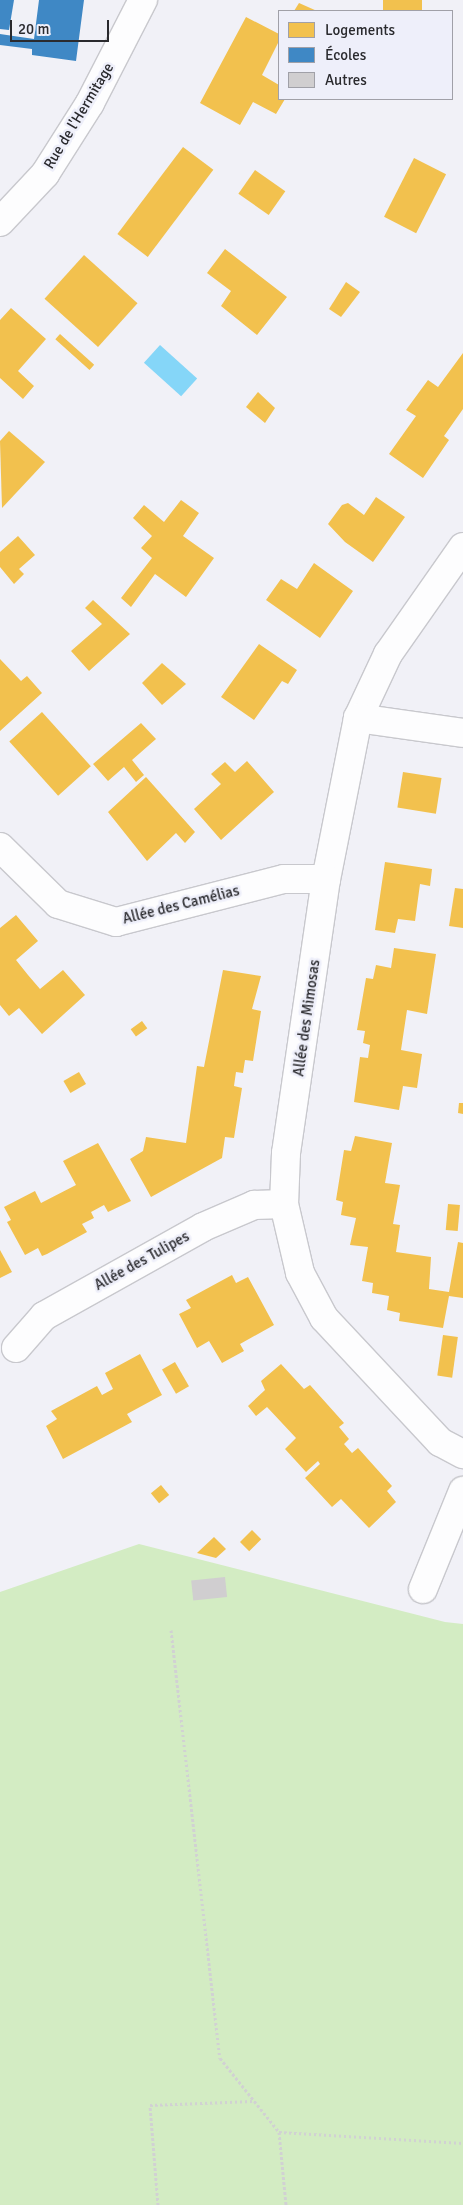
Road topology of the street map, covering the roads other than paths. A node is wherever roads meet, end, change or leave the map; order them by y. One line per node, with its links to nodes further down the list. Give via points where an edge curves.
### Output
1 (143, 0): 2 (street, Rue de l'Hermitage, via 90,103 45,174)
2 (0, 222)
3 (463, 547): 4 (street, Allée des Mimosas, via 388,654)
4 (358, 718): 5 (street); 7 (street, Allée des Mimosas)
5 (463, 734)
6 (0, 847): 7 (street, Allée des Camélias, via 58,904 116,922 284,879)
7 (326, 879): 8 (street, Allée des Mimosas, via 286,1153)
8 (284, 1204): 9 (street, Allée des Tulipes, via 254,1205 203,1227 44,1316); 10 (street, Allée des Mimosas, via 300,1273 324,1318 440,1442)
9 (16, 1348)
10 (463, 1454)
11 (463, 1491): 12 (street)
12 (423, 1589)

